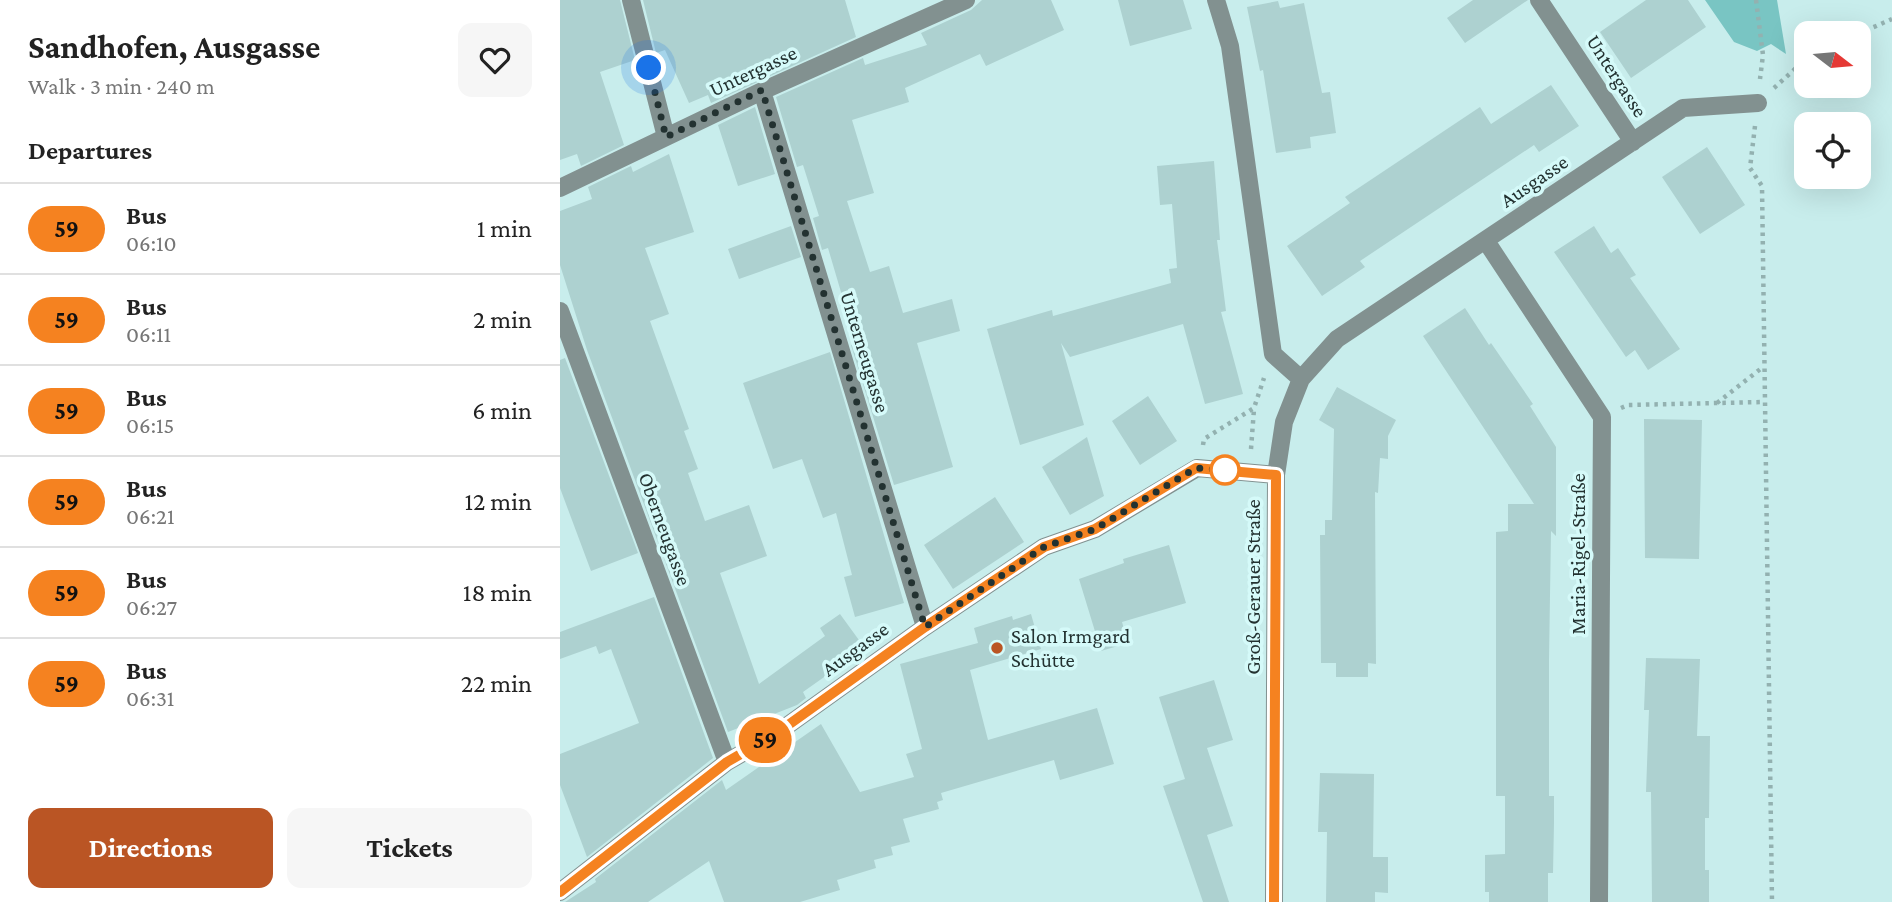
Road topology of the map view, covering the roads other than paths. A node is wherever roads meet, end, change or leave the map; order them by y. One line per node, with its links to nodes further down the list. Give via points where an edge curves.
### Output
1 (631, 0): 7 (street)
2 (966, 0): 5 (street, Untergasse)
3 (1216, 0): 12 (street, via 1230,46 1273,354)
4 (1539, 0): 8 (street, Untergasse)
5 (762, 90): 7 (street, Untergasse); 14 (street, Unterneugasse)
6 (1758, 103): 8 (street, Ausgasse, via 1683,108)
7 (666, 137): 9 (street, Untergasse)
8 (1633, 142): 10 (street, Ausgasse)
9 (560, 188)
10 (1486, 241): 12 (street, Ausgasse, via 1337,339); 18 (street, Maria-Rigel-Straße, via 1601,417)
11 (560, 311): 15 (street, Oberneugasse)
12 (1301, 379): 13 (street, Groß-Gerauer Straße, via 1284,422)
13 (1276, 475): 14 (street, Ausgasse, via 1196,468 1095,529 1044,547); 17 (street, Groß-Gerauer Straße)
14 (925, 627): 15 (street, Ausgasse, via 777,733)
15 (727, 762): 16 (street, Ausgasse)
16 (560, 891)
17 (1274, 902)
18 (1599, 902)

